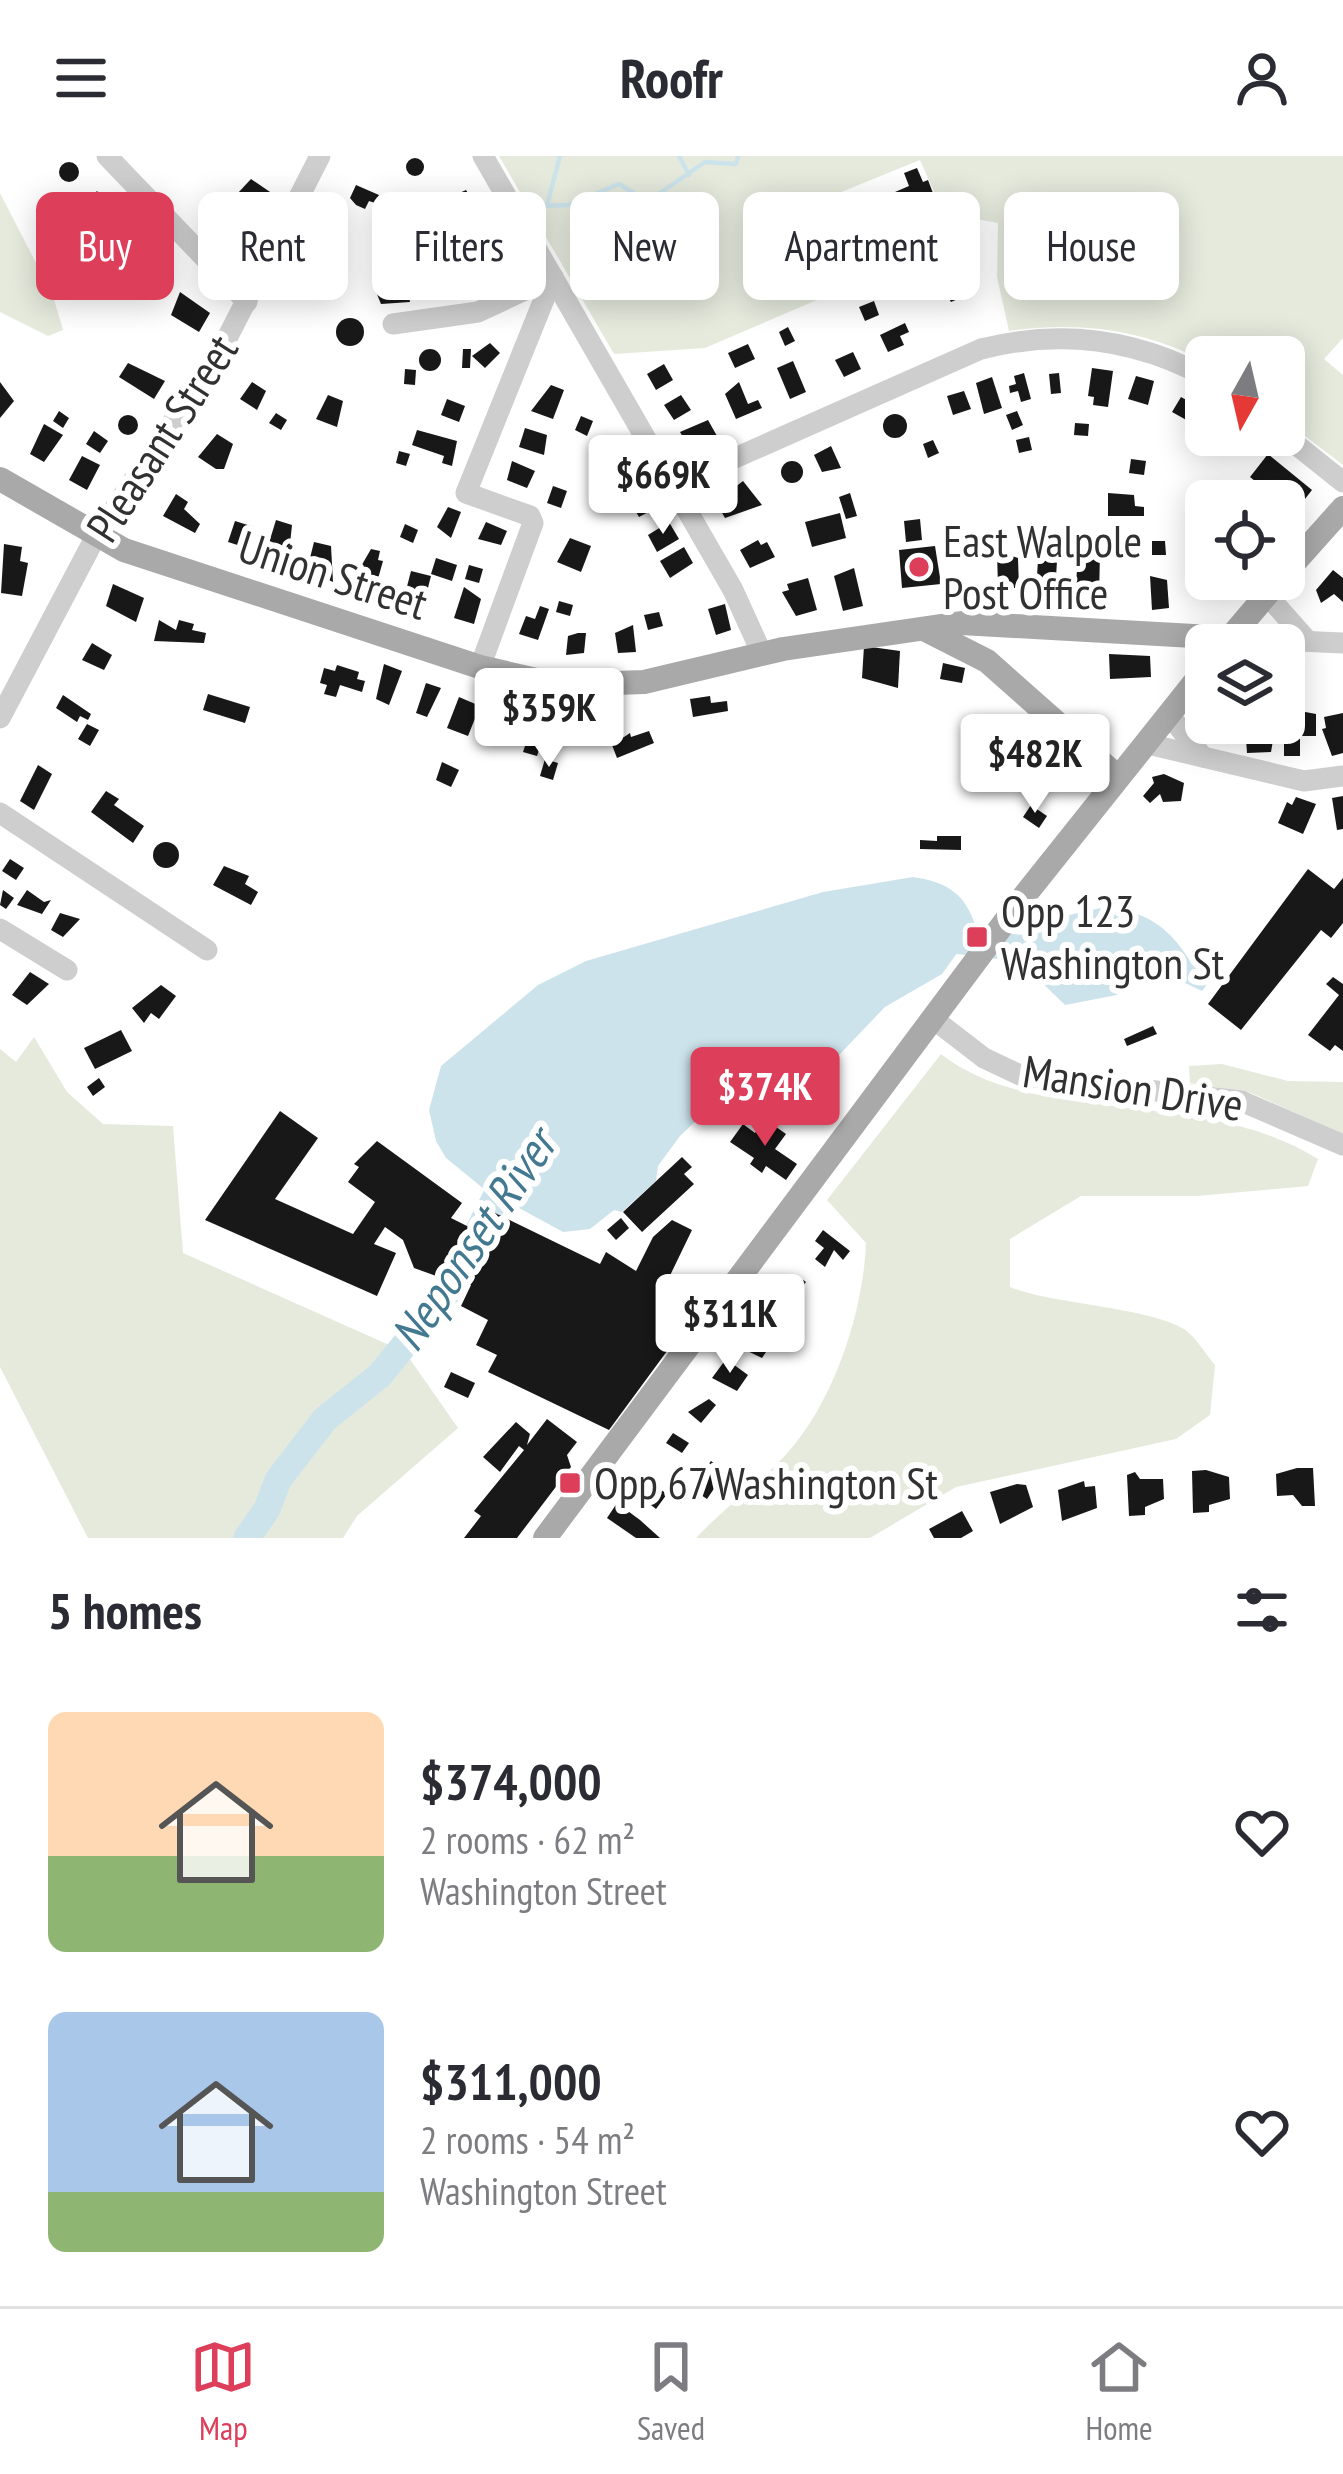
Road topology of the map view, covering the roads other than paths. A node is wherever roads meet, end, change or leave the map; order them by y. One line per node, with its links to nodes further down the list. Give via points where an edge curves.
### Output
1 (107, 156): 5 (street)
2 (320, 156): 5 (street, Pleasant Street)
3 (483, 156): 4 (street)
4 (553, 277): 6 (street, via 478,312); 11 (street); 22 (street, via 466,493 533,523)
5 (247, 302): 13 (street, Pleasant Street)
6 (393, 324)
7 (1185, 368): 11 (street, via 1121,343 1015,340)
8 (1305, 452): 10 (street)
9 (0, 479): 13 (main road, Union Street)
10 (1343, 482)
11 (674, 485): 21 (street)
12 (1343, 508): 14 (main road)
13 (96, 536): 22 (main road, Union Street); 25 (street, Pleasant Street)
14 (1305, 551)
15 (1261, 600): 16 (main road)
16 (1241, 624)
17 (922, 628): 18 (main road, Union Street, via 961,623); 21 (main road, Union Street); 29 (main road, via 987,661)
18 (1185, 638)
19 (1305, 638): 20 (street)
20 (1343, 643)
21 (762, 653): 22 (main road, Union Street, via 606,687)
22 (480, 667)
23 (1185, 696): 24 (main road)
24 (1170, 716): 26 (main road); 27 (street)
25 (0, 718)
26 (1148, 744): 27 (street); 29 (main road)
27 (1204, 758): 28 (street, via 1304,781)
28 (1343, 776)
29 (1118, 777): 34 (main road)
30 (0, 813): 32 (street)
31 (0, 929): 33 (street)
32 (206, 950)
33 (67, 970)
34 (938, 1009): 35 (street, Mansion Drive, via 984,1058 1019,1075 1241,1101); 36 (main road)
35 (1343, 1145)
36 (544, 1538)

